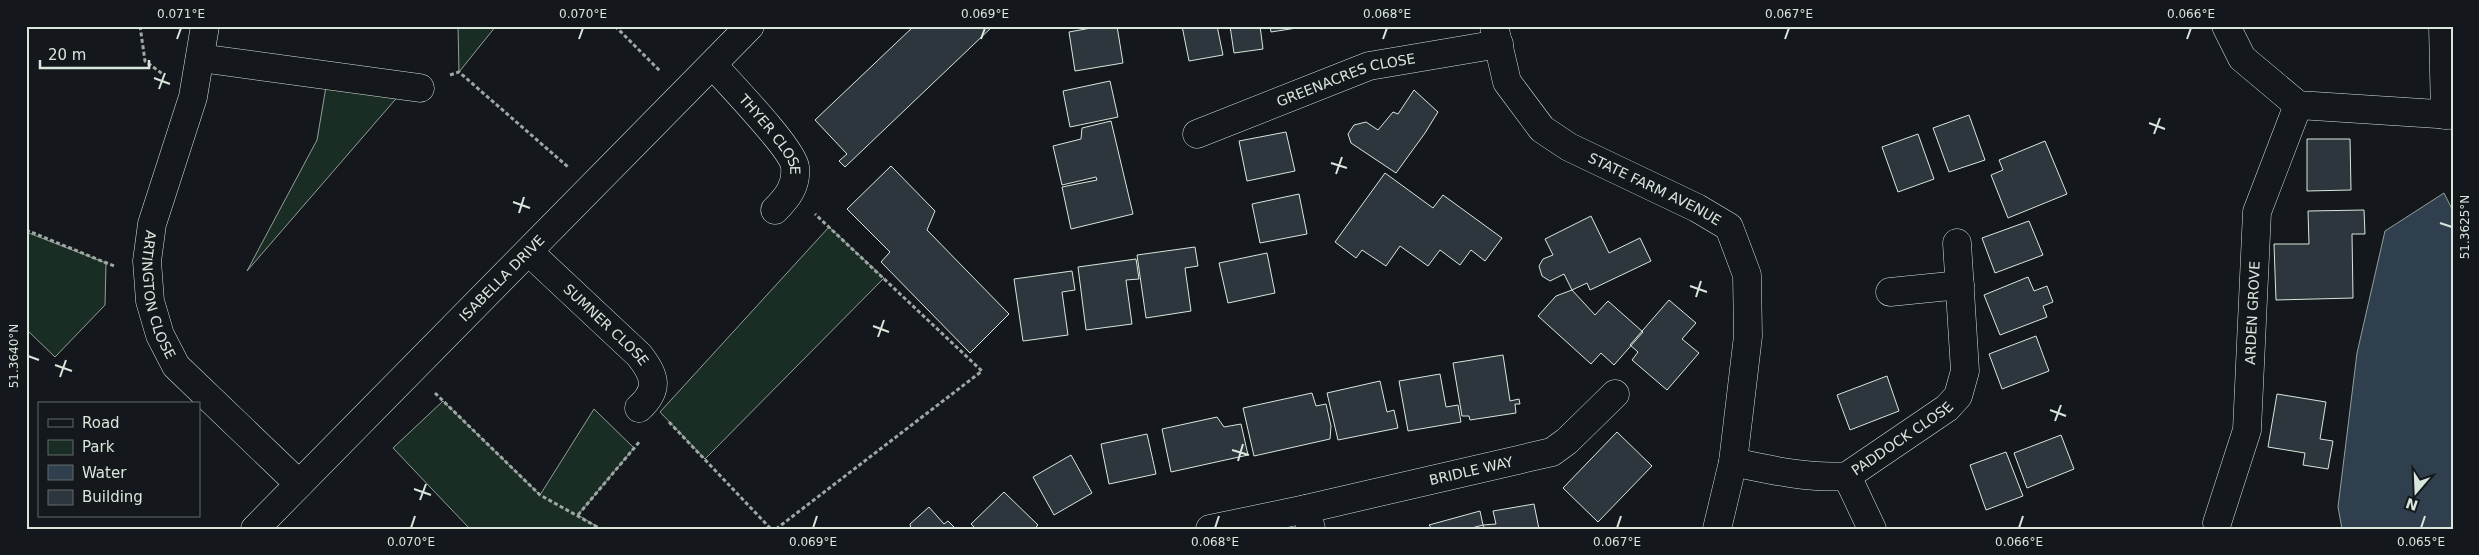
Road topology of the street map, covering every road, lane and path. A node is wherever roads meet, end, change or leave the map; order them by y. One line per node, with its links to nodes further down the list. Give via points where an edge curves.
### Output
1 (140, 26): 12 (path, via 145,61)
2 (205, 26): 8 (street, ARTINGTON CLOSE)
3 (615, 26): 11 (path)
4 (750, 26): 9 (street, ISABELLA DRIVE)
5 (2226, 26): 13 (street, via 2242,58)
6 (2443, 26): 14 (street)
7 (1497, 35): 15 (street, GREENACRES CLOSE, via 1369,66); 27 (street, STATE FARM AVENUE, via 1507,82 1542,129 1568,147 1729,226 1747,275 1749,299 1748,336)
8 (200, 58): 10 (street); 12 (street, ARTINGTON CLOSE)
9 (713, 65): 11 (street, ISABELLA DRIVE); 17 (street, THYER CLOSE, via 778,139 795,165 794,181)
10 (420, 88): 16 (path, via 459,72)
11 (684, 94): 16 (street, ISABELLA DRIVE)
12 (193, 97): 21 (street, ARTINGTON CLOSE, via 152,224)
13 (2298, 105): 14 (street); 32 (street, ARDEN GROVE, via 2258,212 2247,430)
14 (2449, 115)
15 (1197, 134)
16 (591, 188): 20 (street, ISABELLA DRIVE)
17 (783, 201): 36 (path, via 982,371)
18 (26, 230): 21 (path)
19 (1957, 243): 22 (street, PADDOCK CLOSE)
20 (529, 252): 24 (street, ISABELLA DRIVE); 26 (street, SUMNER CLOSE, via 650,369 654,386)
21 (147, 280): 29 (street, ARTINGTON CLOSE, via 160,335 176,366)
22 (1960, 285): 23 (street); 28 (street, PADDOCK CLOSE, via 1965,371 1958,396 1947,408)
23 (1890, 292)
24 (412, 370): 29 (street, ISABELLA DRIVE); 30 (path, via 540,495)
25 (1616, 394): 31 (street, BRIDLE WAY, via 1568,441 1552,452)
26 (644, 404): 30 (path, via 648,432); 35 (path)
27 (1733, 462): 28 (street, PADDOCK CLOSE, via 1831,477); 38 (street, STATE FARM AVENUE)
28 (1847, 476): 39 (street)
29 (299, 484): 33 (street, ISABELLA DRIVE)
30 (578, 515): 34 (path)
31 (1309, 519): 37 (street, BRIDLE WAY)
32 (2217, 523)
33 (255, 529)
34 (601, 529)
35 (771, 529)
36 (776, 529)
37 (1210, 529)
38 (1717, 529)
39 (1872, 529)

